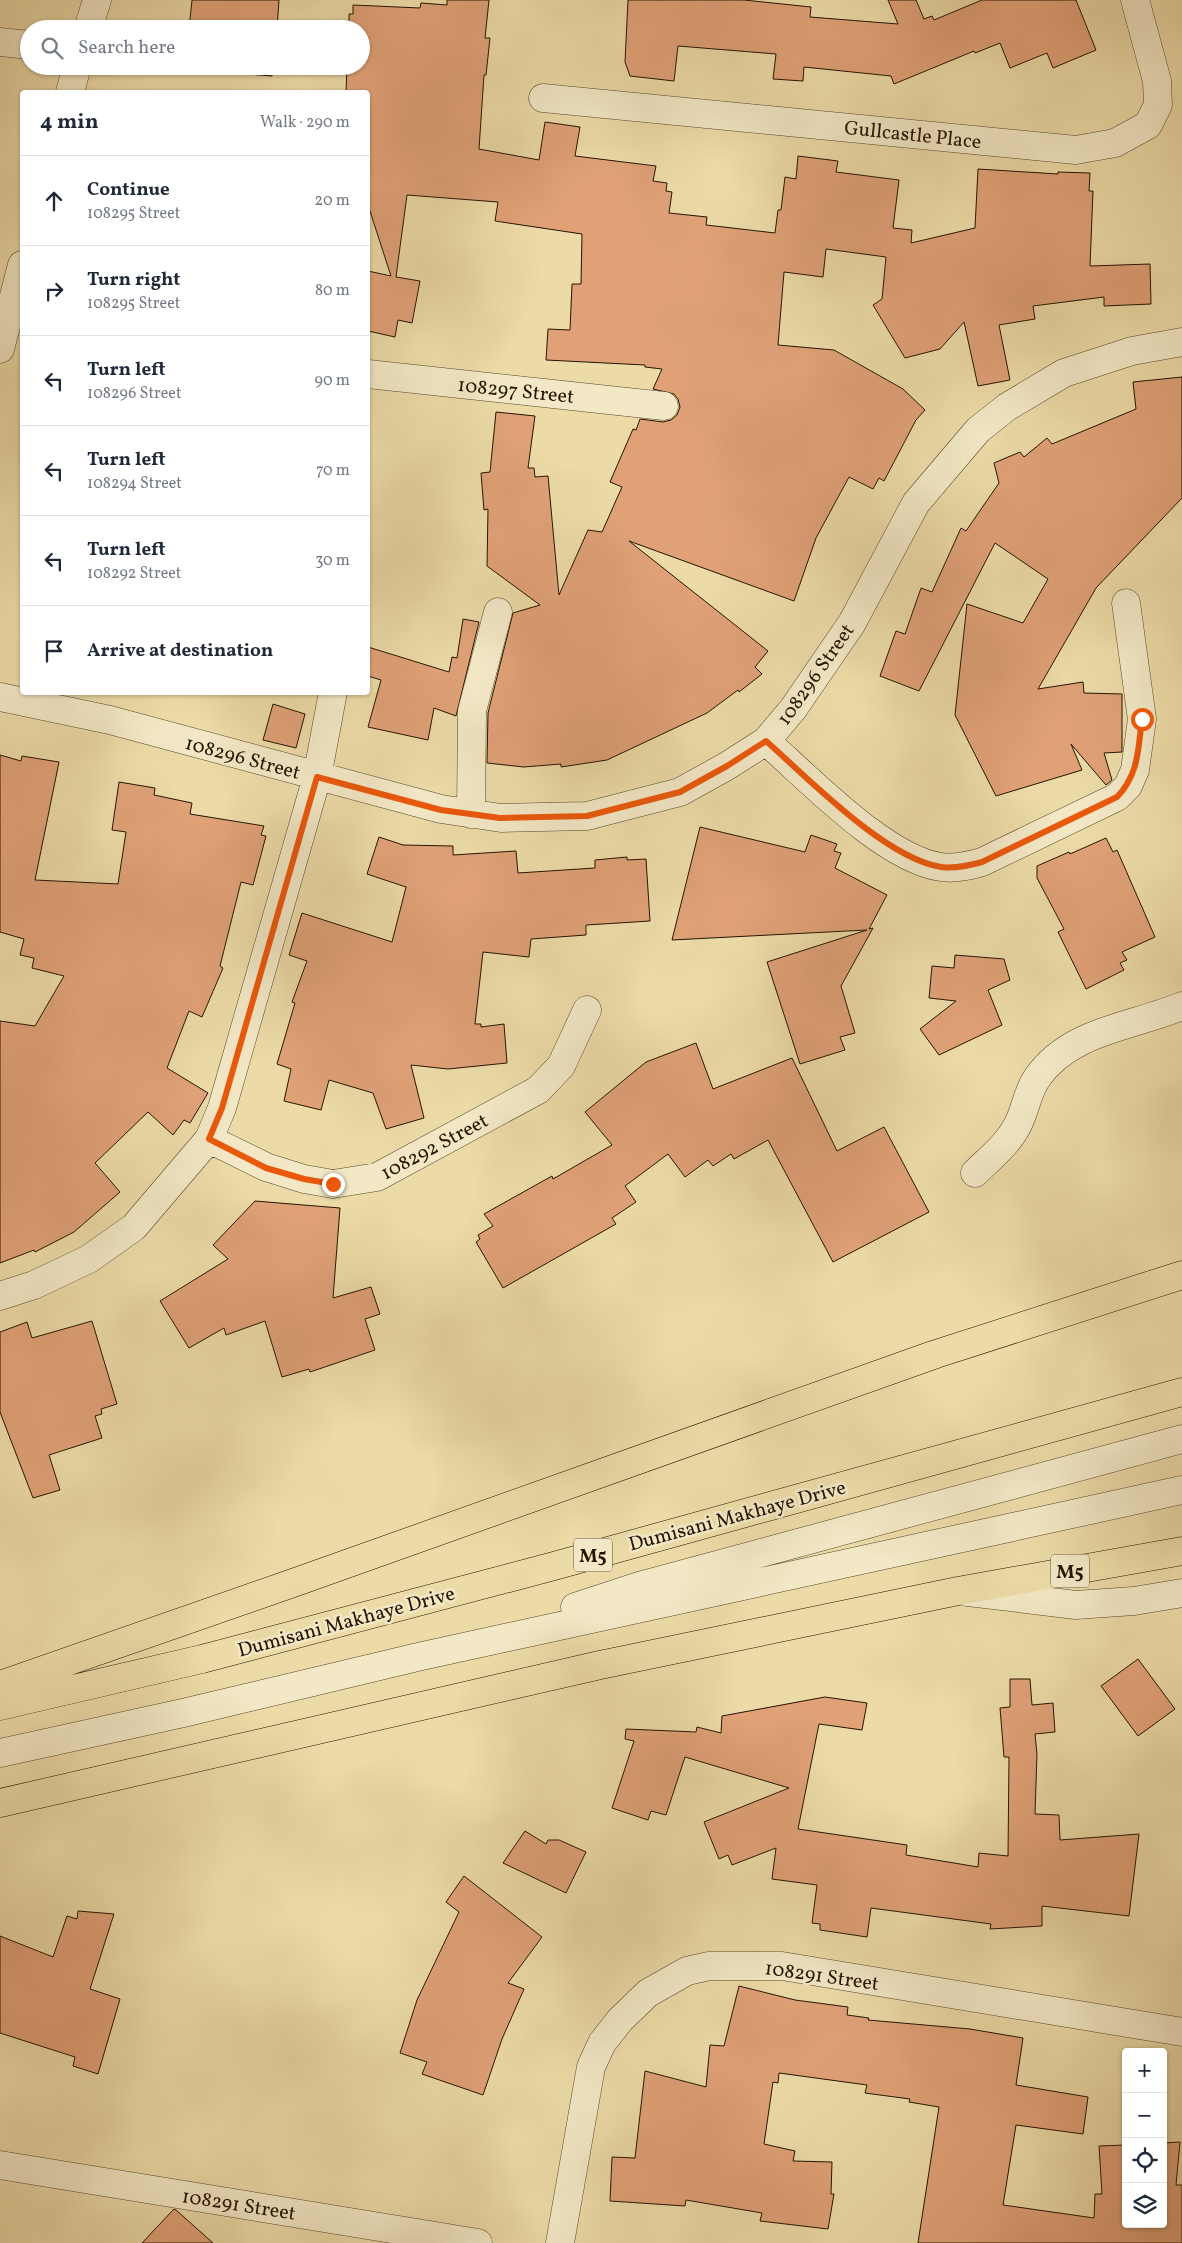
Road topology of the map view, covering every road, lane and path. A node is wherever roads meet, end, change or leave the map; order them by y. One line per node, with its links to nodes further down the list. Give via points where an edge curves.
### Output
1 (97, 0): 3 (street)
2 (1136, 0): 8 (street, Gullcastle Place, via 1157,80 1158,105 1148,126 1115,142 1076,150)
3 (91, 20)
4 (0, 42): 5 (street)
5 (20, 44)
6 (75, 75): 7 (street)
7 (71, 90)
8 (543, 98)
9 (20, 277): 10 (street)
10 (9, 341)
11 (1182, 342): 18 (street, 108296 Street, via 1132,351 1064,373 1007,407 978,430 916,503 852,623)
12 (370, 374): 13 (street, 108297 Street)
13 (664, 406)
14 (1126, 603): 18 (street, via 1142,719 1135,770 1128,786 1117,797 982,862 964,867 941,867 918,861 888,846)
15 (498, 612): 20 (street, via 472,711)
16 (332, 695): 19 (street)
17 (0, 697): 19 (street, 108296 Street, via 110,720)
18 (766, 741): 20 (street, 108296 Street, via 680,792 587,816 500,818)
19 (317, 777): 20 (street, 108296 Street, via 441,810); 23 (street, via 222,1108)
20 (471, 814)
21 (1182, 1006): 24 (street, via 1081,1040 1060,1053 1036,1079 1017,1127 1006,1143)
22 (587, 1010): 23 (street, 108292 Street, via 561,1066 538,1090 377,1177 333,1184 304,1179 266,1168)
23 (209, 1139): 26 (street, via 134,1228 89,1260 34,1285)
24 (975, 1173)
25 (1182, 1275): 34 (main road, via 936,1354)
26 (0, 1296)
27 (1182, 1392): 35 (main road, Dumisani Makhaye Drive / M5, via 554,1566 202,1659)
28 (1182, 1439): 33 (street, via 639,1586)
29 (1182, 1490): 33 (street)
30 (1182, 1551): 31 (main road, M5)
31 (958, 1591): 32 (street, via 1076,1606); 37 (main road, M5, via 600,1665)
32 (1182, 1593)
33 (422, 1656): 36 (street)
34 (0, 1685)
35 (0, 1706)
36 (0, 1753)
37 (0, 1803)
38 (1182, 2032): 41 (street, 108291 Street, via 782,1966 709,1966 687,1971 648,1993 620,2020 602,2044 591,2067)
39 (0, 2165): 40 (street, 108291 Street)
40 (478, 2243)
41 (560, 2243)

